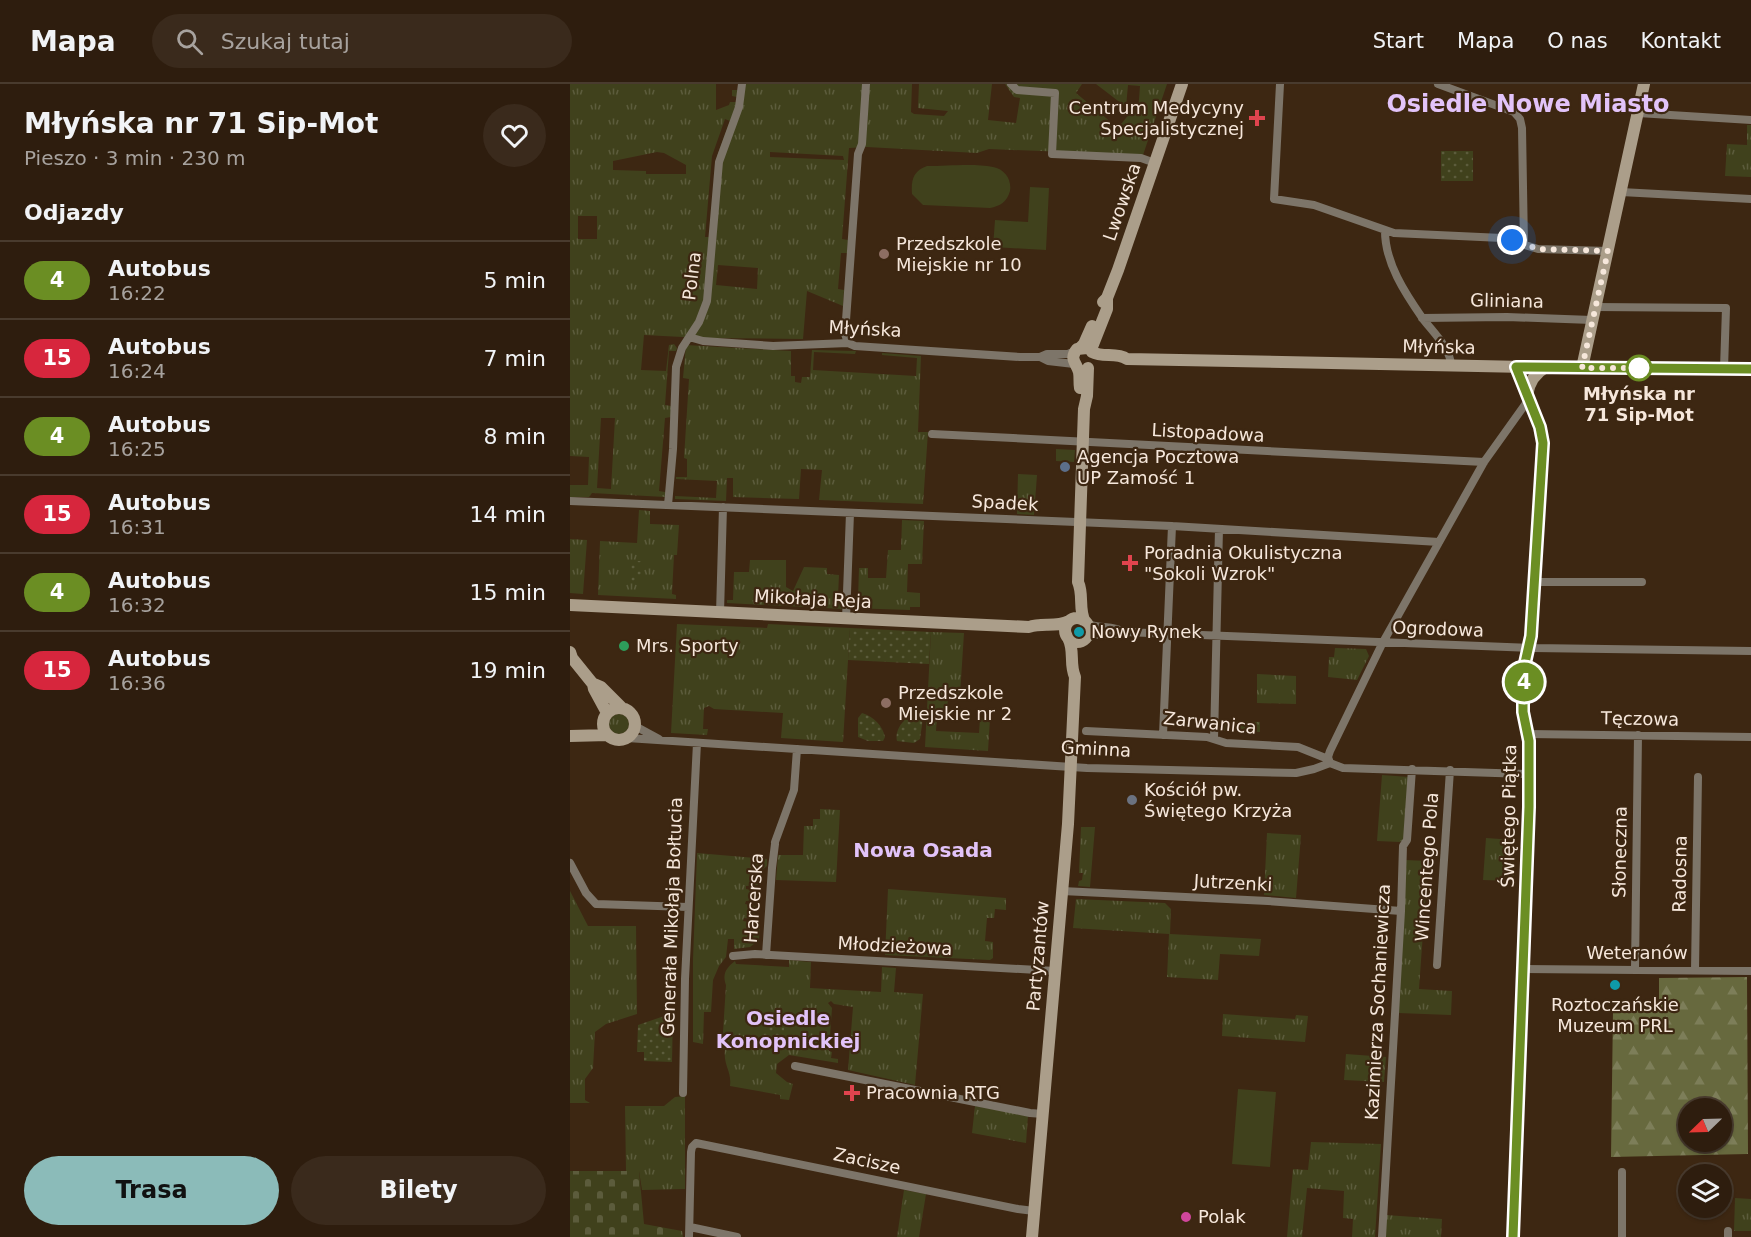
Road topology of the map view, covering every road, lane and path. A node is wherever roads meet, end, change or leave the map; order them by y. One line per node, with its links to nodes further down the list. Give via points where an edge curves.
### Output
1 (742, 84): 21 (street, Polna, via 739,107 719,162 707,301)
2 (866, 84): 22 (street, via 845,334)
3 (1011, 84): 10 (street, via 1017,90 1054,93 1052,154)
4 (1182, 84): 10 (street, Lwowska)
5 (1280, 84): 13 (street, via 1274,199 1314,206)
6 (1438, 84): 14 (street, via 1514,112 1520,119)
7 (1644, 84): 8 (street)
8 (1638, 113): 9 (street); 11 (street)
9 (1751, 120)
10 (1155, 163): 16 (street, Lwowska)
11 (1621, 192): 12 (street); 15 (street)
12 (1751, 199)
13 (1384, 231): 14 (street, via 1502,238); 18 (street, via 1397,276)
14 (1524, 245): 15 (street)
15 (1608, 251): 17 (street)
16 (1107, 298): 20 (street, Lwowska); 23 (street, Lwowska)
17 (1595, 307): 19 (street); 31 (street, via 1726,308)
18 (1422, 318): 19 (street, Gliniana); 27 (street, via 1449,355)
19 (1592, 320): 30 (street)
20 (1102, 322): 23 (street, Lwowska, via 1092,347); 25 (street, via 1104,342)
21 (689, 337): 22 (street, Młyńska, via 773,346); 38 (street, Polna, via 676,367)
22 (848, 343): 24 (street, Młyńska)
23 (1082, 350): 24 (street, Młyńska); 25 (street, Młyńska); 26 (street, via 1072,357); 26 (street, via 1094,359)
24 (1040, 357): 26 (street, Młyńska)
25 (1124, 357): 26 (street, Młyńska, via 1120,363); 27 (street, Młyńska)
26 (1082, 366): 35 (street, via 1079,373)
27 (1451, 366): 28 (street, Młyńska)
28 (1516, 367): 29 (street, Młyńska); 33 (street, Świętego Piątka)
29 (1546, 367): 30 (street, Młyńska); 33 (street, via 1533,378)
30 (1582, 368): 31 (street, Młyńska)
31 (1724, 369): 32 (street, Młyńska)
32 (1751, 369)
33 (1528, 397): 36 (street); 46 (street, Świętego Piątka, via 1543,443)
34 (932, 434): 35 (street, Listopadowa)
35 (1083, 443): 36 (street, Listopadowa); 41 (street)
36 (1484, 462): 44 (street)
37 (570, 501): 38 (street, Spadek)
38 (668, 505): 39 (street, Spadek)
39 (723, 507): 40 (street, Spadek); 51 (street)
40 (850, 513): 41 (street, Spadek); 52 (street)
41 (1080, 523): 42 (street, Spadek); 45 (street)
42 (1172, 526): 43 (street, Spadek); 57 (street)
43 (1219, 529): 44 (street, Spadek); 58 (street)
44 (1439, 542): 61 (street)
45 (1078, 582): 53 (street); 54 (street)
46 (1534, 582): 47 (street); 62 (street, Świętego Piątka)
47 (1642, 582)
48 (570, 605): 49 (street, Mikołaja Reja)
49 (594, 607): 50 (street, Mikołaja Reja); 51 (street, Mikołaja Reja)
50 (570, 613)
51 (720, 613): 52 (street, Mikołaja Reja)
52 (846, 619): 55 (street, Mikołaja Reja)
53 (1070, 620): 54 (street, via 1078,618); 55 (street, Mikołaja Reja, via 1060,625); 59 (street, via 1065,626)
54 (1086, 623): 56 (street, Ogrodowa); 60 (street)
55 (1029, 627): 59 (street, Mikołaja Reja)
56 (1124, 632): 57 (street, Ogrodowa); 60 (street, Ogrodowa, via 1093,634)
57 (1167, 634): 58 (street, Ogrodowa); 74 (street)
58 (1217, 636): 61 (street, Ogrodowa); 80 (street)
59 (1067, 637): 60 (street, via 1073,641); 65 (street, Partyzantów, via 1072,646)
60 (1084, 639): 65 (street, Partyzantów)
61 (1382, 644): 62 (street, Ogrodowa); 83 (street, via 1333,744)
62 (1528, 648): 63 (street, Ogrodowa); 72 (street, Świętego Piątka, via 1523,709)
63 (1751, 651)
64 (571, 656): 66 (street)
65 (1074, 677): 84 (street, Partyzantów)
66 (594, 684): 67 (street); 68 (street)
67 (622, 708): 68 (street, via 614,708); 69 (street, via 632,715)
68 (605, 717): 70 (street, via 593,728); 73 (street)
69 (635, 726): 78 (street); 79 (street, Gminna)
70 (570, 730)
71 (1086, 731): 74 (street, Zarwanica)
72 (1528, 734): 75 (street, Tęczowa); 87 (street, Świętego Piątka)
73 (608, 735): 76 (street); 78 (street, via 617,740)
74 (1163, 735): 80 (street, Zarwanica)
75 (1638, 735): 77 (street, Tęczowa); 97 (street, Słoneczna)
76 (570, 736)
77 (1751, 737)
78 (627, 738): 79 (street, Gminna)
79 (658, 739): 81 (street, Gminna)
80 (1214, 739): 83 (street, Zarwanica, via 1305,748)
81 (697, 743): 82 (street, Gminna); 91 (street, Generała Mikołaja Bołtucia)
82 (797, 749): 84 (street, Gminna); 93 (street, Harcerska, via 794,790 775,843)
83 (1329, 761): 84 (street, Gminna, via 1319,768 1296,773); 85 (street, Gminna, via 1343,768)
84 (1071, 767): 90 (street, Partyzantów)
85 (1413, 770): 86 (street, Gminna); 92 (street, Kazimierza Sochaniewicza, via 1407,840 1403,846)
86 (1450, 770): 87 (street, Gminna); 95 (street, Wincentego Pola)
87 (1529, 774): 96 (street, Świętego Piątka)
88 (1698, 777): 98 (street, Radosna)
89 (570, 862): 91 (street, via 596,904)
90 (1062, 891): 92 (street, Jutrzenki); 100 (street, Partyzantów)
91 (688, 907): 102 (street, Generała Mikołaja Bołtucia)
92 (1401, 911): 110 (street, Kazimierza Sochaniewicza)
93 (766, 955): 94 (street, Młodzieżowa); 100 (street, Młodzieżowa)
94 (733, 956)
95 (1437, 965)
96 (1523, 969): 97 (street, Weteranów); 111 (street, Świętego Piątka)
97 (1635, 969): 98 (street, Weteranów)
98 (1695, 970): 99 (street, Weteranów)
99 (1751, 971)
100 (1055, 972): 103 (street, Partyzantów)
101 (795, 1066): 103 (street)
102 (683, 1093)
103 (1043, 1114): 105 (street, Partyzantów)
104 (1622, 1172): 112 (street)
105 (1034, 1211): 106 (street, Zacisze, via 694,1144); 109 (street, Partyzantów)
106 (690, 1227): 107 (street); 108 (street)
107 (689, 1237)
108 (737, 1237)
109 (1032, 1237)
110 (1382, 1237)
111 (1513, 1237)
112 (1622, 1237)

